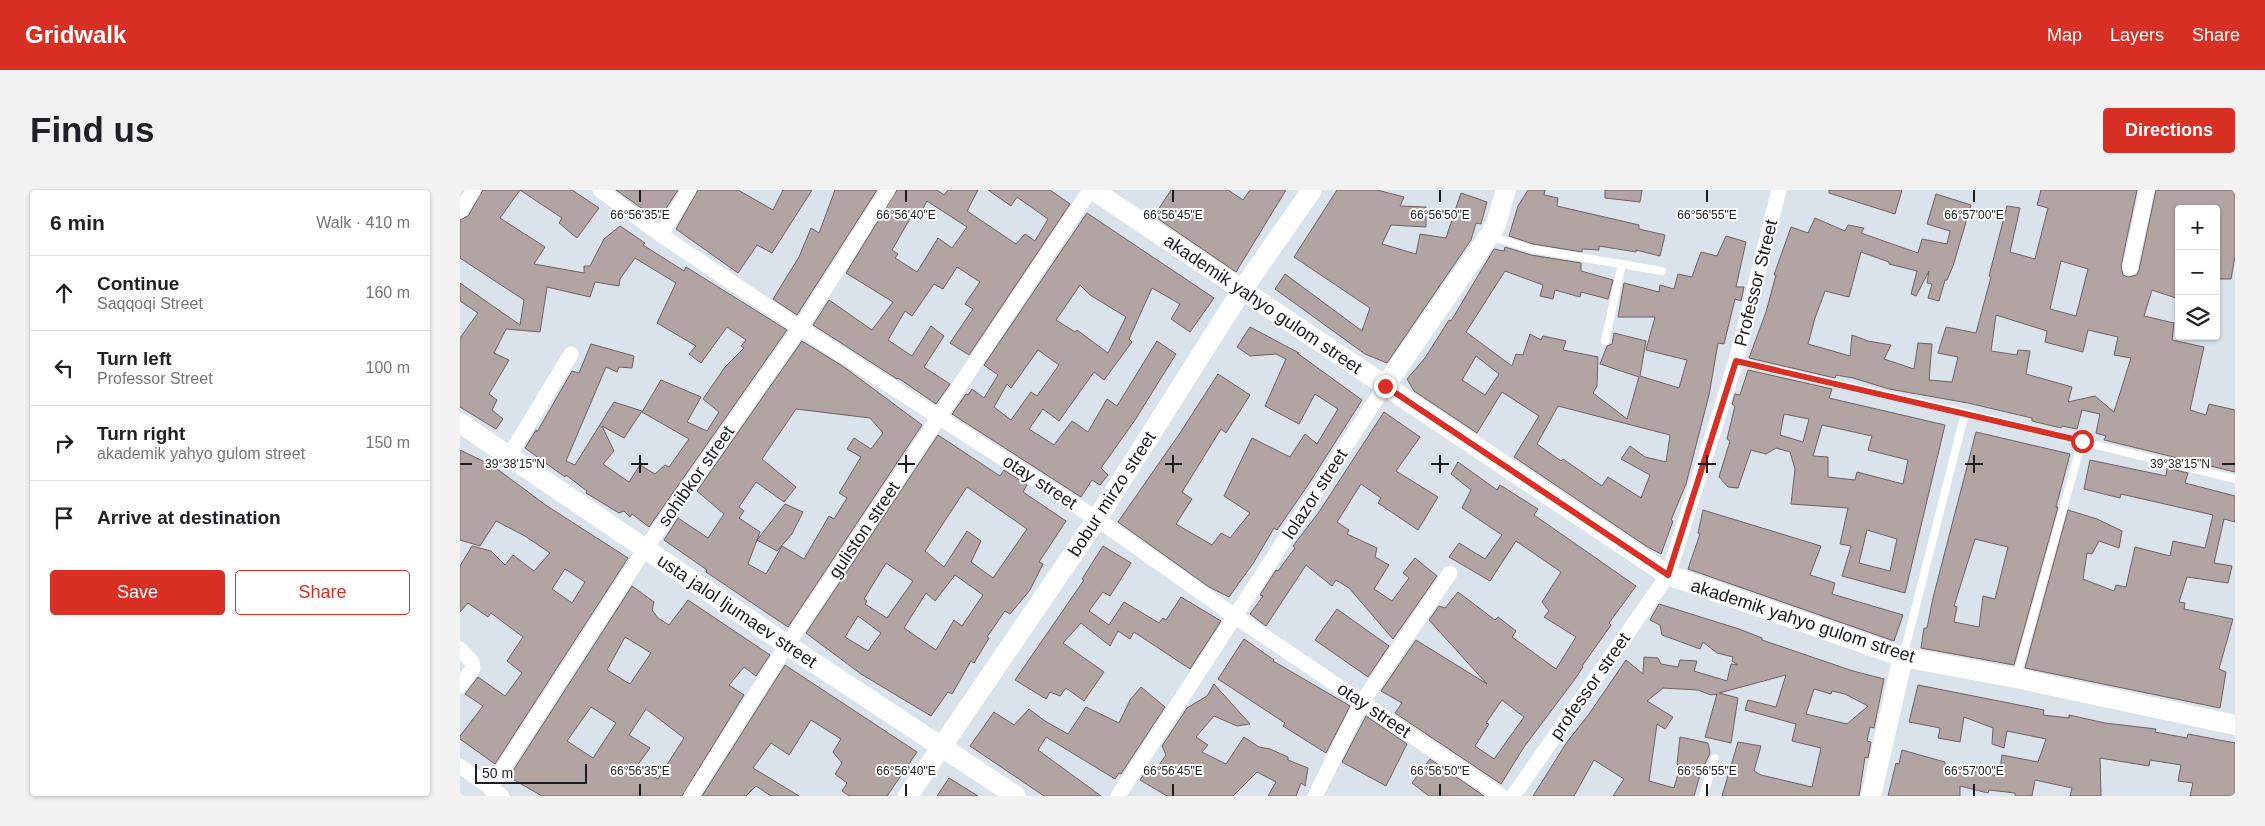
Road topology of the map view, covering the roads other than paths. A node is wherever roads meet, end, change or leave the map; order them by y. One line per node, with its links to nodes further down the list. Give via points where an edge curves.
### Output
1 (474, 190): 10 (street)
2 (600, 190): 11 (street, otay street)
3 (689, 190): 11 (street)
4 (888, 190): 17 (street, sohibkor street)
5 (1092, 190): 16 (street, akademik yahyo gulom street); 23 (street, guliston street)
6 (1312, 190): 16 (street, bobur mirzo street)
7 (1506, 190): 12 (street, lolazor street)
8 (1779, 190): 20 (street, Professor Street)
9 (2147, 190): 14 (street)
10 (460, 210)
11 (661, 235): 17 (street, otay street)
12 (1489, 236): 13 (lane, via 1532,249); 21 (street, lolazor street)
13 (1622, 264): 15 (lane); 18 (lane)
14 (2130, 268)
15 (1662, 271)
16 (1242, 290): 21 (street, akademik yahyo gulom street); 28 (street, bobur mirzo street)
17 (800, 328): 23 (street, otay street); 29 (street, sohibkor street)
18 (1605, 341)
19 (571, 354): 26 (street)
20 (1736, 361): 22 (lane); 31 (street, Professor Street)
21 (1385, 386): 31 (street, akademik yahyo gulom street); 32 (street, lolazor street)
22 (1965, 413): 25 (lane); 35 (lane)
23 (939, 417): 28 (street, otay street); 33 (street, guliston street)
24 (460, 423): 26 (street, usta jalol ljumaev street)
25 (2082, 441): 27 (lane); 36 (lane)
26 (509, 456): 29 (street, usta jalol ljumaev street)
27 (2235, 479)
28 (1097, 519): 32 (street, otay street); 40 (street, bobur mirzo street)
29 (645, 549): 33 (street, usta jalol ljumaev street); 43 (street, sohibkor street)
30 (1450, 573): 38 (street)
31 (1668, 575): 35 (street, akademik yahyo gulom street); 50 (street, professor street)
32 (1236, 617): 38 (street, otay street); 47 (street, lolazor street)
33 (787, 645): 40 (street, usta jalol ljumaev street); 44 (street, guliston street)
34 (460, 649): 37 (street, via 472,662 473,668)
35 (1903, 657): 36 (street, akademik yahyo gulom street); 52 (street)
36 (2016, 678): 39 (street, akademik yahyo gulom street)
37 (460, 686)
38 (1362, 702): 48 (street); 49 (street, otay street)
39 (2235, 725)
40 (941, 746): 45 (street, bobur mirzo street); 46 (street, usta jalol ljumaev street)
41 (1715, 758): 51 (lane)
42 (460, 766): 43 (street)
43 (496, 792)
44 (691, 796)
45 (908, 796)
46 (1016, 796)
47 (1118, 796)
48 (1315, 796)
49 (1501, 796)
50 (1512, 796)
51 (1703, 796)
52 (1871, 796)

